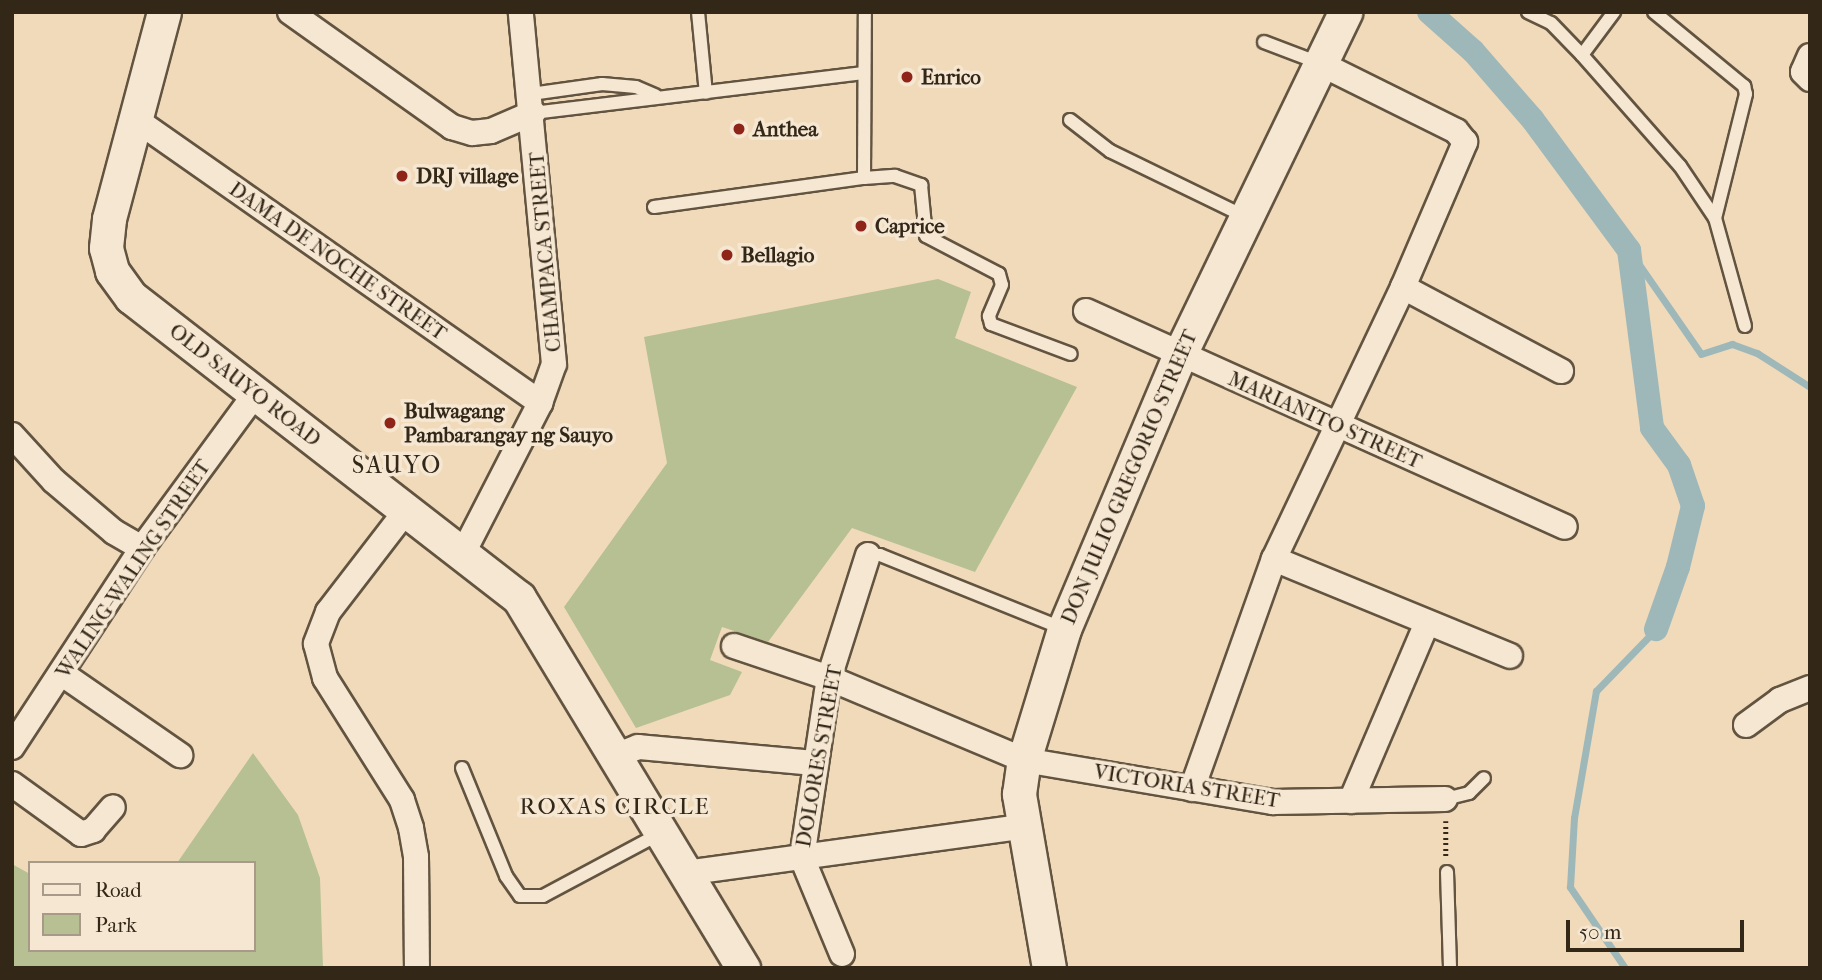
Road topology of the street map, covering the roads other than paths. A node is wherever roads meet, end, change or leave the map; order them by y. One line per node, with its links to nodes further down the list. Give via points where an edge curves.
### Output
1 (164, 12): 19 (main road, OLD SAUYO ROAD)
2 (290, 12): 18 (street, via 452,127 472,133 491,131)
3 (521, 12): 18 (street, CHAMPACA STREET)
4 (698, 12): 16 (lane)
5 (865, 12): 14 (lane)
6 (1345, 12): 13 (main road, DON JULIO GREGORIO STREET)
7 (1528, 12): 11 (lane, via 1551,23)
8 (1614, 12): 11 (lane)
9 (1654, 12): 24 (lane, via 1744,86 1746,94)
10 (1264, 42): 13 (lane)
11 (1582, 55): 24 (lane, via 1680,166)
12 (1810, 56): 15 (street, via 1803,72)
13 (1321, 64): 23 (main road, DON JULIO GREGORIO STREET); 25 (street, via 1457,131 1465,142)
14 (864, 73): 16 (lane); 21 (lane)
15 (1810, 79)
16 (706, 93): 17 (lane)
17 (655, 95): 18 (lane); 18 (lane, via 636,87 602,84)
18 (532, 103): 32 (street, CHAMPACA STREET, via 554,348 551,382)
19 (135, 119): 31 (main road, OLD SAUYO ROAD, via 108,219 106,248 112,271 131,297); 32 (street, DAMA DE NOCHE STREET)
20 (1070, 120): 23 (lane, via 1110,151)
21 (864, 178): 22 (lane); 28 (lane, via 895,176 921,185 926,236 999,274 1002,285 989,316 991,324)
22 (654, 207)
23 (1246, 217): 29 (main road, DON JULIO GREGORIO STREET)
24 (1715, 218): 27 (lane)
25 (1404, 287): 30 (street); 33 (street)
26 (1086, 311): 29 (street, MARIANITO STREET)
27 (1745, 326)
28 (1072, 354)
29 (1180, 354): 33 (street, MARIANITO STREET); 42 (main road, DON JULIO GREGORIO STREET)
30 (1561, 372)
31 (256, 393): 35 (main road, OLD SAUYO ROAD); 37 (street, WALING-WALING STREET)
32 (540, 403): 38 (street, CHAMPACA STREET)
33 (1335, 425): 36 (street, MARIANITO STREET); 40 (street)
34 (12, 435): 37 (street, via 54,481 114,532)
35 (405, 512): 38 (main road, OLD SAUYO ROAD); 67 (street, via 328,612 316,644 326,678 402,800 408,818 416,858)
36 (1565, 527)
37 (142, 548): 45 (street, WALING-WALING STREET)
38 (463, 555): 51 (main road, OLD SAUYO ROAD, via 519,598)
39 (868, 555): 42 (lane, via 880,555); 46 (street, DOLORES STREET)
40 (1274, 559): 41 (street); 57 (street)
41 (1426, 625): 44 (street); 59 (street)
42 (1064, 629): 52 (main road, DON JULIO GREGORIO STREET)
43 (734, 646): 46 (street, VICTORIA STREET)
44 (1510, 656)
45 (61, 673): 49 (street, WALING-WALING STREET); 50 (street)
46 (829, 678): 52 (street, VICTORIA STREET); 53 (street, DOLORES STREET)
47 (1810, 688): 48 (street, via 1780,700)
48 (1746, 725)
49 (12, 747)
50 (180, 755)
51 (615, 756): 53 (street, via 638,747); 62 (main road, OLD SAUYO ROAD)
52 (1024, 760): 57 (street, VICTORIA STREET); 61 (main road, DON JULIO GREGORIO STREET, via 1019,794)
53 (813, 763): 63 (street, DOLORES STREET)
54 (462, 768): 62 (lane, via 506,876 520,896 544,896)
55 (1484, 778): 58 (lane, via 1469,793)
56 (12, 784): 60 (street, via 81,834 93,830)
57 (1192, 789): 59 (street, VICTORIA STREET, via 1273,802)
58 (1445, 799): 59 (street, VICTORIA STREET)
59 (1351, 801)
60 (113, 807)
61 (1022, 827): 63 (street); 69 (main road, DON JULIO GREGORIO STREET)
62 (661, 833): 65 (main road, OLD SAUYO ROAD)
63 (802, 859): 65 (street); 66 (street, DOLORES STREET)
64 (1447, 872): 70 (lane)
65 (685, 873): 68 (main road, OLD SAUYO ROAD)
66 (842, 954)
67 (418, 968)
68 (744, 968)
69 (1049, 968)
70 (1450, 968)

